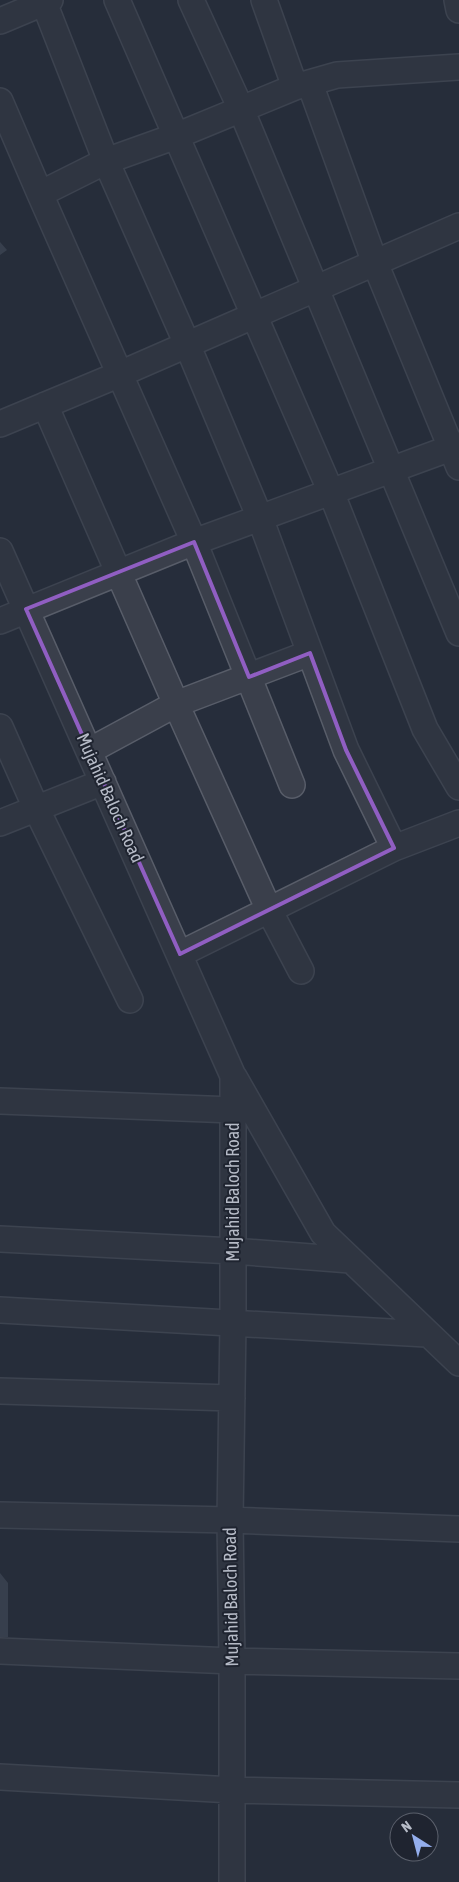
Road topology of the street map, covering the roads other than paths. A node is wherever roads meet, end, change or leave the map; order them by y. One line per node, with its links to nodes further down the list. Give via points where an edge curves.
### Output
1 (117, 0): 12 (street)
2 (191, 0): 11 (street)
3 (264, 0): 9 (street)
4 (457, 0): 6 (street)
5 (45, 1): 7 (street); 13 (street)
6 (459, 10)
7 (0, 21)
8 (459, 67): 9 (street, via 337,75)
9 (303, 85): 11 (street); 16 (street)
10 (0, 101): 14 (street)
11 (241, 109): 12 (street); 17 (street)
12 (176, 136): 13 (street); 18 (street)
13 (106, 161): 14 (street); 19 (street)
14 (40, 194): 20 (street)
15 (459, 226): 16 (street)
16 (375, 262): 17 (street); 23 (street)
17 (316, 288): 18 (street); 24 (street)
18 (253, 316): 19 (street); 25 (street)
19 (187, 344): 20 (street); 26 (street)
20 (120, 374): 21 (street); 27 (street)
21 (46, 405): 22 (street); 29 (street)
22 (0, 424)
23 (457, 453): 24 (street)
24 (391, 470): 25 (street); 32 (street)
25 (331, 492): 26 (street); 40 (street, via 425,729)
26 (260, 518): 27 (street); 33 (street)
27 (194, 542): 29 (street); 34 (street)
28 (0, 551): 30 (street, Mujahid Baloch Road)
29 (118, 572): 30 (street); 35 (street)
30 (26, 609): 31 (street); 37 (street, Mujahid Baloch Road)
31 (0, 621)
32 (459, 633)
33 (310, 654): 34 (street); 44 (street, via 346,750)
34 (248, 677): 35 (street); 39 (street)
35 (176, 704): 37 (street); 45 (street)
36 (0, 728): 41 (street)
37 (89, 751): 38 (street, Mujahid Baloch Road)
38 (103, 782): 41 (street); 46 (street, Mujahid Baloch Road)
39 (292, 785)
40 (459, 787)
41 (36, 808): 42 (street); 48 (street)
42 (0, 822)
43 (459, 823): 44 (street)
44 (394, 848): 45 (street)
45 (269, 910): 46 (street); 47 (street)
46 (180, 954): 49 (street, Mujahid Baloch Road)
47 (301, 971)
48 (130, 1000)
49 (233, 1076): 51 (street, Mujahid Baloch Road); 54 (street, via 323,1233)
50 (0, 1101): 51 (street)
51 (234, 1110): 53 (street, Mujahid Baloch Road)
52 (0, 1239): 53 (street)
53 (233, 1251): 54 (street); 56 (street, Mujahid Baloch Road)
54 (350, 1260): 57 (street)
55 (0, 1310): 56 (street)
56 (233, 1322): 57 (street); 60 (street, Mujahid Baloch Road)
57 (426, 1334): 58 (street)
58 (459, 1363)
59 (0, 1391): 60 (street)
60 (232, 1398): 62 (street, Mujahid Baloch Road)
61 (0, 1515): 62 (street)
62 (230, 1520): 63 (street); 65 (street, Mujahid Baloch Road)
63 (459, 1529)
64 (0, 1651): 65 (street)
65 (232, 1661): 66 (street); 68 (street, Mujahid Baloch Road)
66 (459, 1666)
67 (0, 1777): 68 (street)
68 (232, 1790): 69 (street); 70 (street, Mujahid Baloch Road)
69 (459, 1795)
70 (232, 1882)

